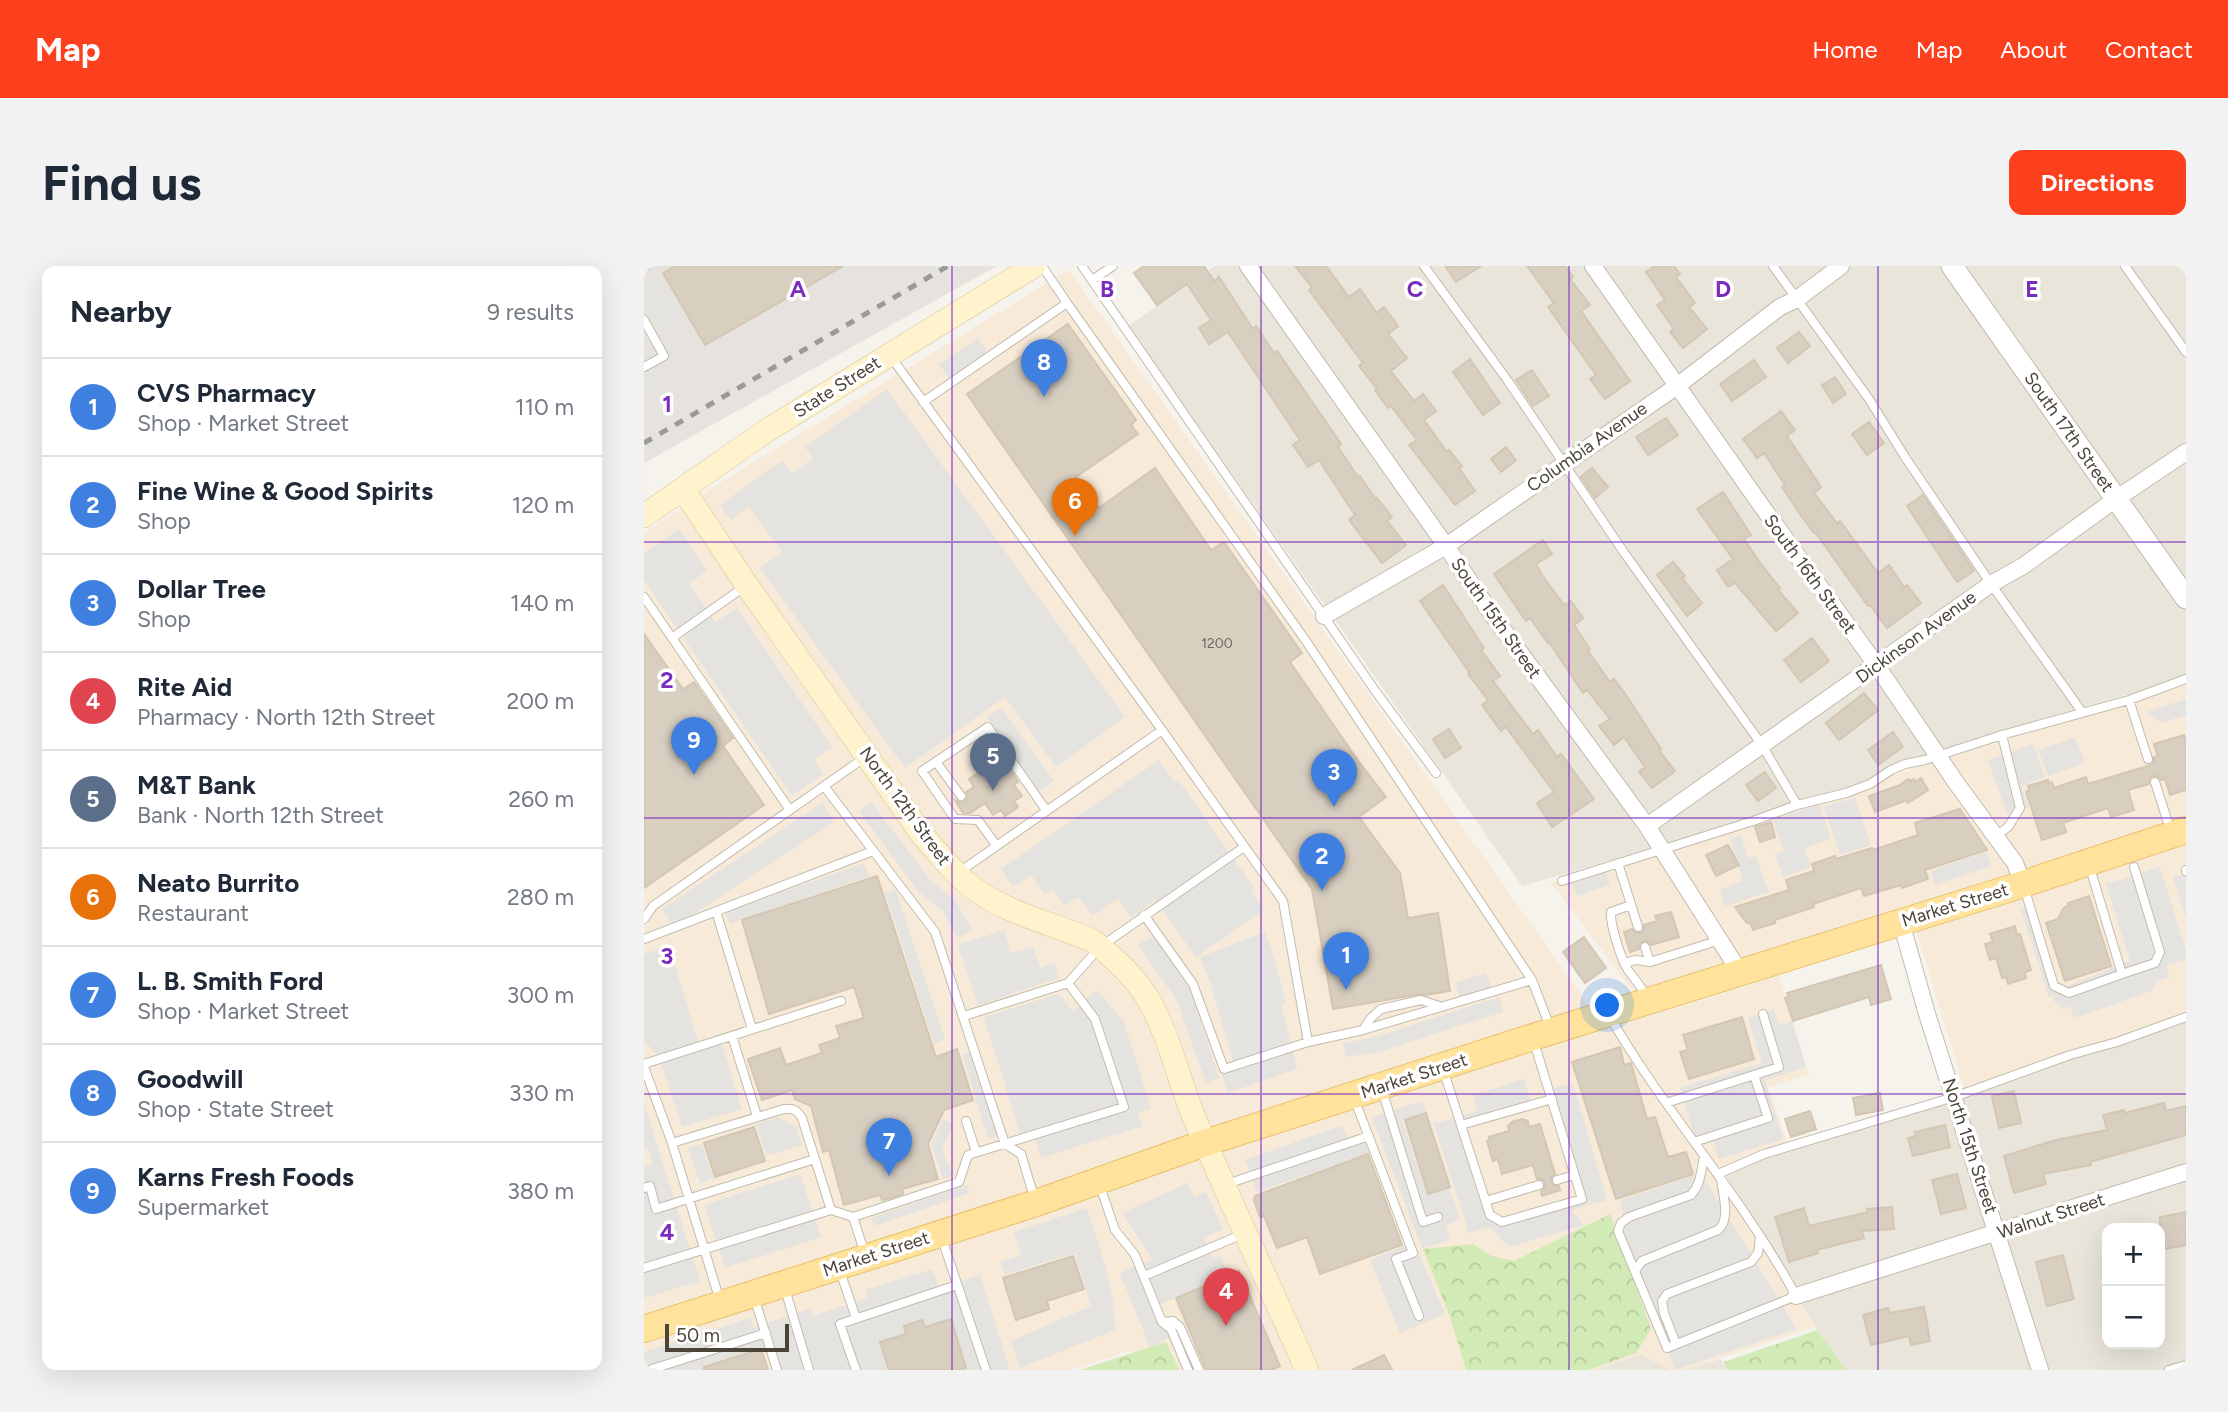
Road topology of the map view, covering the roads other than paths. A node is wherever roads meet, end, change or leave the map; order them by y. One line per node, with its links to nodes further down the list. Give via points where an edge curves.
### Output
1 (1034, 266): 17 (main road, State Street)
2 (1042, 266): 14 (lane)
3 (1082, 266): 12 (lane)
4 (1113, 266): 12 (lane)
5 (1248, 266): 26 (street, South 15th Street)
6 (1424, 266): 22 (lane)
7 (1593, 266): 19 (street, South 16th Street)
8 (1773, 266): 13 (lane)
9 (1841, 266): 13 (street, Columbia Avenue)
10 (1952, 266): 24 (street, South 17th Street)
11 (2125, 266): 16 (lane)
12 (1092, 279): 31 (lane)
13 (1797, 299): 19 (street, Columbia Avenue, via 1780,307); 27 (lane)
14 (1068, 303): 20 (lane); 80 (lane, via 1306,641)
15 (644, 320): 18 (lane, via 664,356)
16 (2186, 352)
17 (889, 355): 20 (lane); 23 (main road, State Street)
18 (644, 367)
19 (1677, 386): 22 (street, Columbia Avenue); 33 (street, South 16th Street)
20 (923, 402): 37 (lane)
21 (2186, 452): 24 (street, Dickinson Avenue)
22 (1563, 463): 26 (street, Columbia Avenue); 39 (lane)
23 (683, 489): 25 (main road, State Street); 28 (main road, North 12th Street)
24 (2116, 499): 27 (street, Dickinson Avenue); 30 (street, South 17th Street)
25 (644, 516)
26 (1446, 546): 31 (street, Columbia Avenue); 53 (street, South 15th Street)
27 (1991, 584): 33 (street, Dickinson Avenue); 36 (lane)
28 (747, 585): 32 (lane); 40 (main road, North 12th Street)
29 (644, 597): 32 (lane)
30 (2186, 598)
31 (1324, 616): 44 (lane)
32 (672, 638): 49 (lane)
33 (1877, 666): 39 (street, Dickinson Avenue); 41 (street, South 16th Street)
34 (2186, 679): 35 (lane)
35 (2129, 700): 36 (lane); 42 (lane)
36 (2082, 712): 38 (lane)
37 (1162, 730): 50 (lane); 57 (lane)
38 (2002, 735): 41 (lane); 55 (lane, via 2020,808)
39 (1762, 745): 48 (lane); 53 (street, Dickinson Avenue)
40 (868, 756): 46 (lane); 63 (main road, North 12th Street, via 923,835)
41 (1938, 757): 48 (lane, via 1905,764 1846,793); 55 (street, South 16th Street)
42 (2148, 759)
43 (936, 762): 47 (lane); 50 (lane, via 988,727); 52 (lane, via 922,771 955,819)
44 (1436, 773)
45 (2155, 782): 54 (lane)
46 (824, 786): 49 (lane); 59 (lane)
47 (961, 796)
48 (1797, 805): 58 (lane)
49 (790, 810): 69 (lane, via 653,906)
50 (1046, 810): 56 (lane)
51 (972, 812): 52 (lane)
52 (978, 820): 56 (lane)
53 (1647, 827): 58 (street, South 15th Street)
54 (2179, 833): 61 (main road, Market Street)
55 (1996, 836): 65 (street, South 16th Street)
56 (996, 845): 63 (lane)
57 (1244, 847): 68 (lane); 93 (lane, via 1283,901)
58 (1661, 849): 60 (lane); 73 (street, South 15th Street)
59 (873, 852): 67 (lane); 87 (lane, via 936,932)
60 (1618, 863): 64 (lane); 66 (lane)
61 (2088, 863): 65 (main road, Market Street); 79 (lane)
62 (2134, 867): 79 (lane, via 2160,951 2155,962)
63 (957, 874): 74 (main road, North 12th Street, via 997,902)
64 (1562, 881)
65 (2023, 884): 70 (main road, Market Street); 79 (lane, via 2054,986 2069,993)
66 (1631, 905): 71 (lane); 77 (lane, via 1610,916)
67 (716, 911): 72 (lane); 89 (lane)
68 (1144, 915): 74 (lane); 93 (lane, via 1193,984 1224,1069)
69 (644, 919)
70 (1900, 922): 78 (main road, Market Street); 99 (street, North 15th Street)
71 (1638, 927)
72 (644, 939)
73 (1720, 940): 76 (lane); 78 (street, South 15th Street)
74 (1100, 947): 81 (lane); 108 (main road, North 12th Street, via 1128,972 1152,1006)
75 (1645, 947): 76 (lane)
76 (1650, 962): 77 (lane)
77 (1624, 963): 83 (lane)
78 (1740, 972): 83 (main road, Market Street)
79 (2122, 974)
80 (1532, 980): 84 (lane); 91 (lane)
81 (1068, 984): 87 (lane); 109 (lane, via 1095,1018 1124,1107)
82 (841, 1001): 89 (lane)
83 (1649, 1002): 86 (main road, Market Street)
84 (1445, 1007): 90 (lane); 90 (lane, via 1421,1000 1381,1009)
85 (1763, 1014): 96 (lane, via 1779,1067)
86 (1608, 1015): 91 (main road, Market Street); 101 (lane)
87 (964, 1016): 109 (lane)
88 (2186, 1017): 99 (lane)
89 (752, 1029): 92 (lane)
90 (1363, 1030): 93 (lane)
91 (1542, 1034): 95 (main road, Market Street); 100 (lane)
92 (732, 1036): 94 (lane); 102 (lane)
93 (1308, 1042)
94 (644, 1066): 107 (lane)
95 (1442, 1067): 97 (main road, Market Street); 104 (lane)
96 (1755, 1075): 101 (lane); 106 (lane, via 1768,1118)
97 (1381, 1086): 98 (main road, Market Street); 126 (lane, via 1423,1222)
98 (1352, 1096): 105 (lane); 108 (main road, Market Street)
99 (1954, 1097): 115 (lane, via 1764,1154); 128 (street, North 15th Street)
100 (1552, 1098): 104 (lane); 114 (lane)
101 (1666, 1103): 106 (lane)
102 (757, 1116): 107 (lane); 112 (lane, via 783,1108 797,1111)
103 (966, 1121): 110 (lane)
104 (1461, 1125): 122 (lane)
105 (1369, 1136): 118 (lane); 142 (lane, via 1413,1252 1396,1259)
106 (1693, 1142): 111 (lane)
107 (672, 1143): 121 (lane)
108 (1205, 1143): 116 (main road, Market Street); 118 (main road, North 12th Street)
109 (1004, 1144): 110 (lane); 123 (lane, via 1021,1154)
110 (976, 1153): 125 (lane, via 968,1155 959,1182)
111 (1704, 1156): 115 (lane); 135 (lane, via 1691,1195 1621,1223 1618,1231)
112 (815, 1159): 121 (lane); 124 (lane)
113 (2186, 1172): 128 (street, Walnut Street)
114 (1574, 1175): 117 (lane); 122 (lane, via 1582,1199 1502,1222 1490,1215)
115 (1719, 1175): 130 (lane); 135 (lane, via 1724,1226 1642,1261)
116 (1098, 1180): 123 (main road, Market Street); 136 (lane, via 1115,1230 1135,1255)
117 (1557, 1180)
118 (1224, 1185): 127 (main road, North 12th Street)
119 (1539, 1185): 122 (lane)
120 (644, 1188): 121 (lane, via 650,1186 656,1209)
121 (689, 1199): 131 (lane)
122 (1486, 1201)
123 (1036, 1203): 129 (main road, Market Street)
124 (831, 1210): 125 (lane); 131 (lane)
125 (853, 1217): 132 (lane)
126 (1438, 1217)
127 (1246, 1233): 136 (lane); 156 (main road, North 12th Street)
128 (1998, 1233): 140 (street, Walnut Street); 157 (street, North 15th Street)
129 (940, 1234): 132 (main road, Market Street); 138 (lane)
130 (1760, 1237): 140 (lane); 147 (lane, via 1758,1253 1751,1262 1667,1294 1662,1301 1664,1313)
131 (704, 1249): 134 (lane); 141 (lane)
132 (866, 1257): 133 (main road, Market Street)
133 (839, 1266): 137 (main road, Market Street); 143 (lane)
134 (644, 1268)
135 (1635, 1271): 147 (lane, via 1667,1348)
136 (1144, 1276): 144 (lane)
137 (783, 1284): 139 (main road, Market Street); 151 (lane)
138 (957, 1285): 143 (lane); 153 (lane)
139 (753, 1294): 141 (main road, Market Street); 146 (lane)
140 (1796, 1296): 147 (lane)
141 (721, 1304): 145 (main road, Market Street)
142 (1419, 1316)
143 (856, 1318): 152 (lane, via 841,1324)
144 (1162, 1322): 154 (lane, via 1171,1329); 155 (lane, via 1180,1326)
145 (644, 1329)
146 (766, 1333): 149 (lane); 150 (lane)
147 (1676, 1344)
148 (2186, 1365): 158 (lane)
149 (649, 1370)
150 (777, 1370)
151 (809, 1370)
152 (856, 1370)
153 (986, 1370)
154 (1188, 1370)
155 (1199, 1370)
156 (1307, 1370)
157 (2040, 1370)
158 (2169, 1370)

